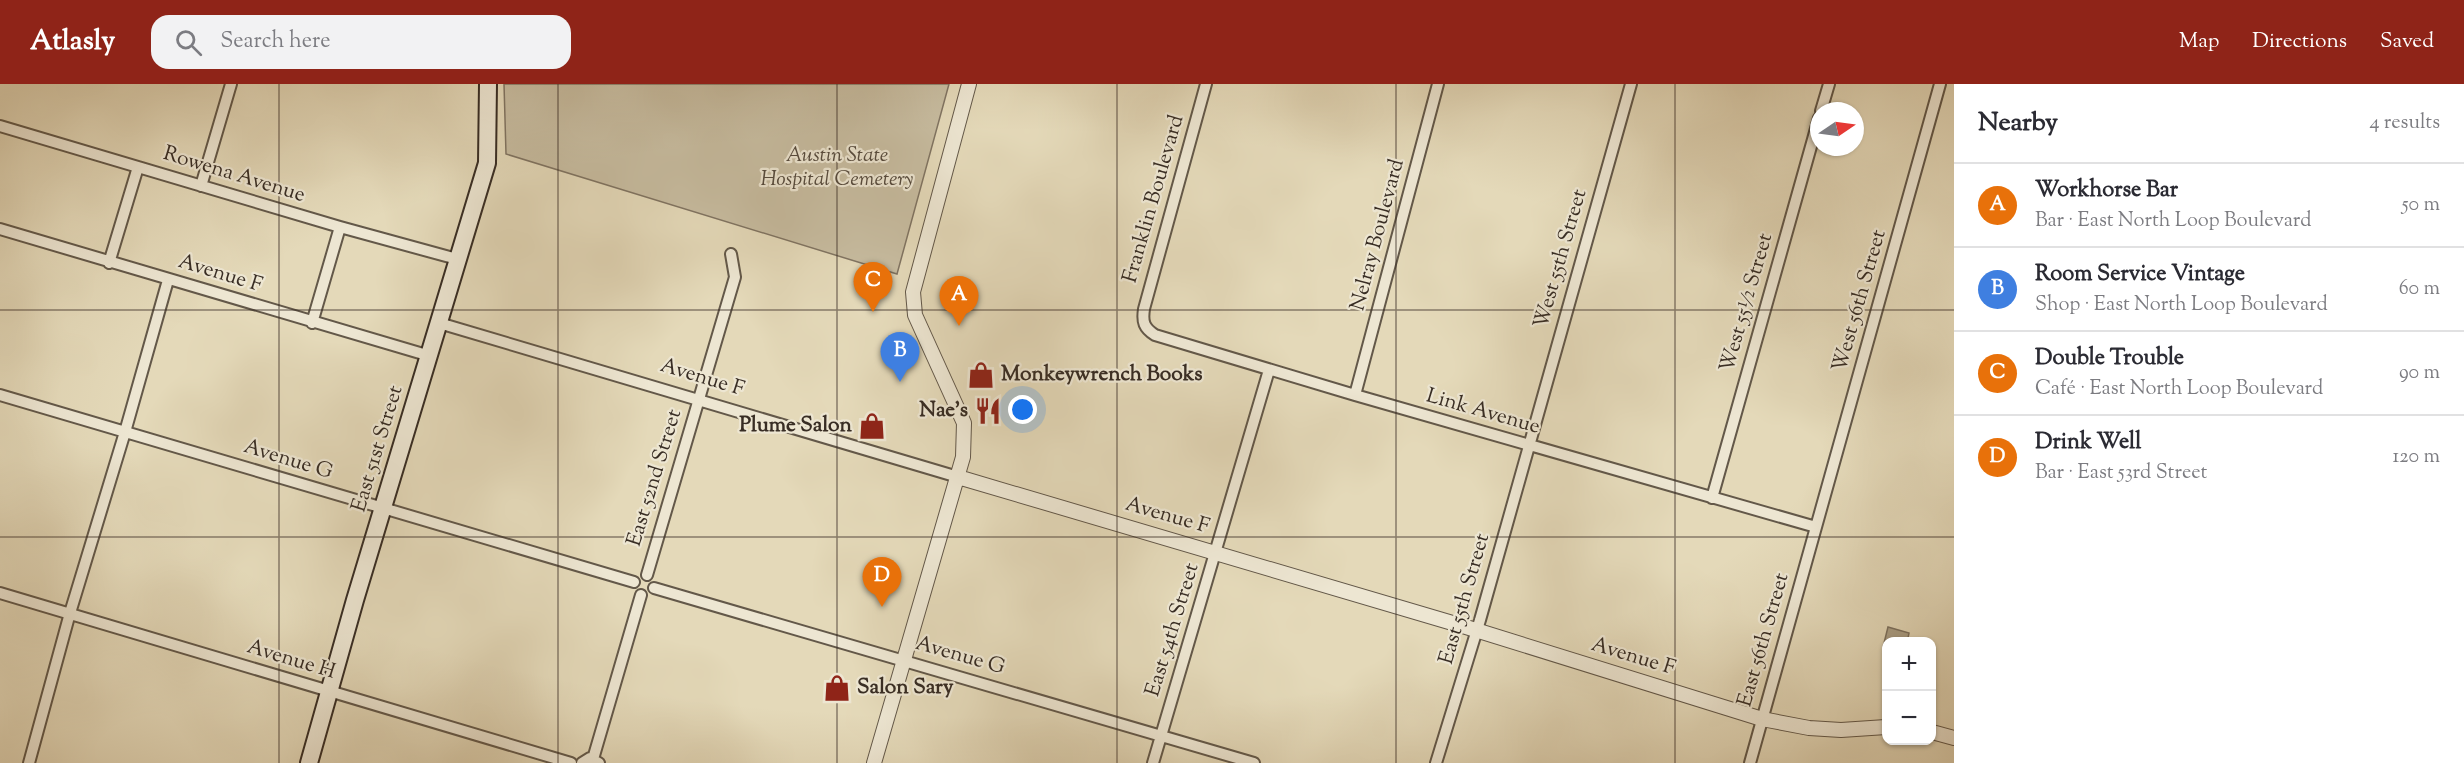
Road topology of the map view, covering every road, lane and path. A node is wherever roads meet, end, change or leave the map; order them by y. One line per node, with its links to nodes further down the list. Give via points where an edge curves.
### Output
1 (231, 84): 13 (street)
2 (488, 84): 17 (main road, East 51st Street, via 487,163)
3 (969, 84): 30 (street, via 913,292 915,315 964,423 964,452)
4 (1206, 84): 22 (street, Franklin Boulevard, via 1144,309)
5 (1438, 84): 26 (street, Nelray Boulevard)
6 (1630, 84): 29 (street, West 55th Street)
7 (1829, 84): 9 (street)
8 (1940, 84): 33 (street, West 56th Street)
9 (1824, 102)
10 (0, 126): 12 (street, Rowena Avenue)
11 (1810, 150): 31 (street, West 55½ Street)
12 (138, 167): 13 (street, Rowena Avenue); 18 (street)
13 (201, 186): 14 (street, Rowena Avenue)
14 (340, 227): 17 (street, Rowena Avenue); 20 (street)
15 (0, 229): 18 (street, Avenue F)
16 (731, 254): 27 (street, East 52nd Street, via 735,277)
17 (457, 259): 21 (main road, East 51st Street)
18 (109, 263): 19 (street, Avenue F)
19 (168, 280): 20 (street, Avenue F); 28 (street)
20 (312, 323): 23 (street, Avenue F)
21 (440, 323): 23 (main road, East 51st Street); 27 (street, Avenue F)
22 (1144, 325): 24 (street, Link Avenue, via 1155,335)
23 (430, 356): 32 (main road, East 51st Street)
24 (1269, 370): 26 (street, Link Avenue); 34 (street, East 54th Street)
25 (0, 395): 28 (street, Avenue G)
26 (1355, 395): 29 (street, Link Avenue)
27 (699, 399): 30 (street, Avenue F); 35 (street, East 52nd Street)
28 (125, 432): 32 (street, Avenue G); 40 (street)
29 (1529, 445): 31 (street, Link Avenue); 41 (street, East 55th Street)
30 (958, 477): 34 (street, Avenue F); 42 (street)
31 (1712, 498): 33 (street, Link Avenue)
32 (383, 508): 36 (street, Avenue G); 43 (main road, East 51st Street)
33 (1816, 527): 44 (street, East 56th Street)
34 (1216, 552): 41 (street, Avenue F); 47 (street, East 54th Street)
35 (647, 575): 36 (street, via 640,575); 37 (street)
36 (634, 582): 39 (street)
37 (654, 588): 39 (street); 42 (street, Avenue G)
38 (0, 593): 40 (street, Avenue H)
39 (641, 595): 49 (street)
40 (70, 613): 43 (street, Avenue H); 50 (street)
41 (1477, 630): 44 (street, Avenue F); 57 (street, East 55th Street)
42 (904, 660): 47 (street, Avenue G); 54 (street)
43 (330, 692): 51 (main road, East 51st Street); 52 (street, Avenue H)
44 (1762, 719): 45 (street, Avenue F, via 1809,728); 58 (street, East 56th Street)
45 (1882, 728)
46 (1936, 733): 48 (street)
47 (1161, 735): 55 (street, East 54th Street); 56 (street, Avenue G)
48 (1954, 738)
49 (596, 761): 53 (street, via 587,759)
50 (29, 763)
51 (309, 763)
52 (571, 763)
53 (582, 763)
54 (874, 763)
55 (1153, 763)
56 (1254, 763)
57 (1436, 763)
58 (1750, 763)

